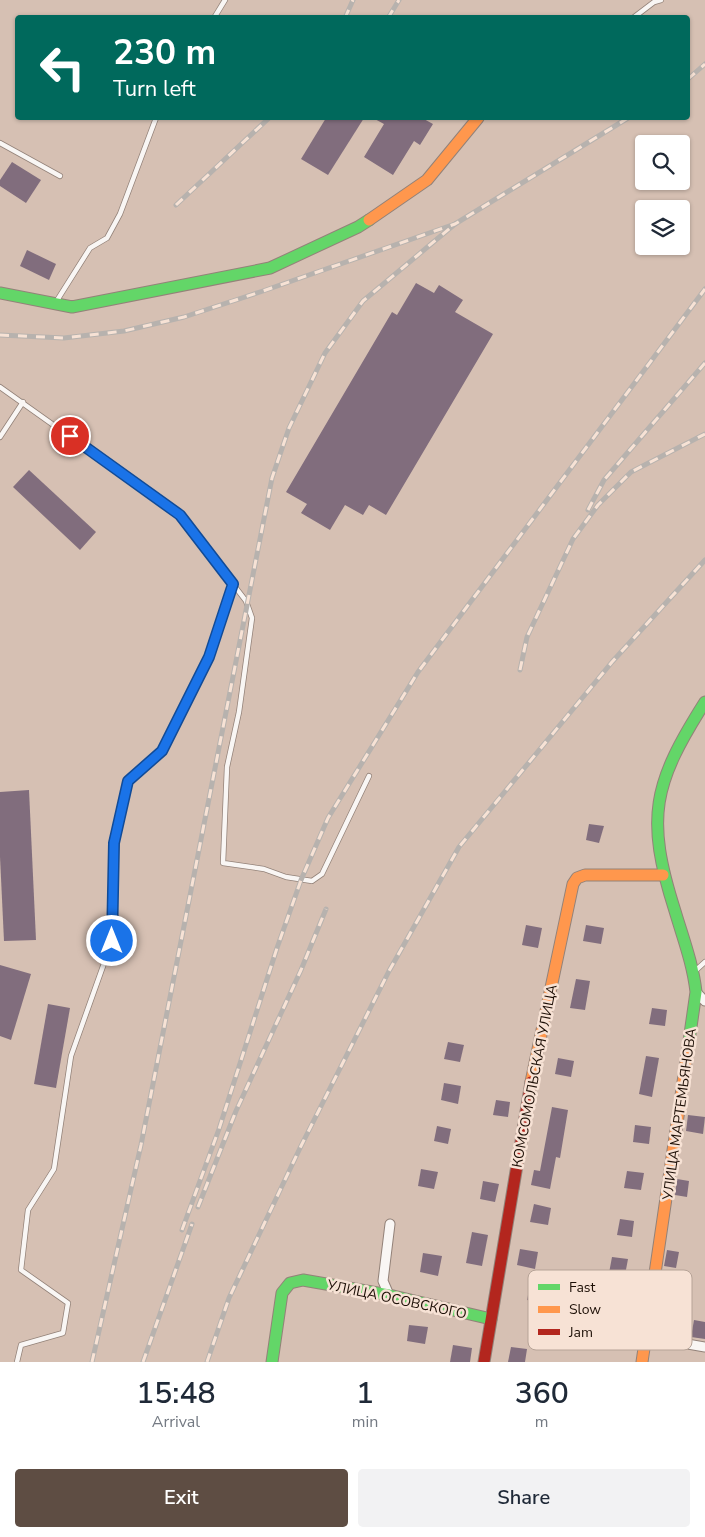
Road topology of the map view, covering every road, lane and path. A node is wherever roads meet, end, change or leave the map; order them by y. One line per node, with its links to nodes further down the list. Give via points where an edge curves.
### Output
1 (224, 0): 3 (lane)
2 (661, 0): 4 (lane)
3 (216, 15)
4 (637, 15)
5 (155, 120): 10 (lane, via 120,214 107,238 90,248)
6 (476, 120): 10 (street, via 427,180 358,227 270,268 72,307)
7 (0, 143): 8 (lane)
8 (60, 176)
9 (0, 293): 10 (street)
10 (56, 303)
11 (0, 388): 12 (lane)
12 (22, 402): 13 (lane); 14 (lane, via 180,515)
13 (0, 437)
14 (233, 584): 16 (lane, via 246,602 252,618 239,712 227,767 223,863 312,881 322,874); 28 (lane, via 209,657 162,751 128,781 114,843 112,941 71,1056 54,1169 28,1210 20,1270 68,1303 63,1333 21,1345)
15 (705, 702): 17 (street, УЛИЦА МАРТЕМЬЯНОВА, via 674,752 657,801 655,826)
16 (369, 776)
17 (663, 875): 19 (street, УЛИЦА МАРТЕМЬЯНОВА); 25 (street, КОМСОМОЛЬСКАЯ УЛИЦА, via 585,875 573,884 528,1096)
18 (705, 962): 19 (lane)
19 (694, 972): 20 (street, УЛИЦА МАРТЕМЬЯНОВА)
20 (696, 992): 21 (street); 23 (street, УЛИЦА МАРТЕМЬЯНОВА)
21 (705, 1001)
22 (390, 1224): 24 (street, via 383,1282)
23 (655, 1270)
24 (389, 1295): 25 (street, УЛИЦА ОСОВСКОГО); 29 (street, УЛИЦА ОСОВСКОГО, via 303,1280 290,1283 282,1292)
25 (491, 1319): 30 (street, КОМСОМОЛЬСКАЯ УЛИЦА)
26 (692, 1344): 27 (street)
27 (705, 1347)
28 (18, 1362)
29 (272, 1362)
30 (484, 1362)

